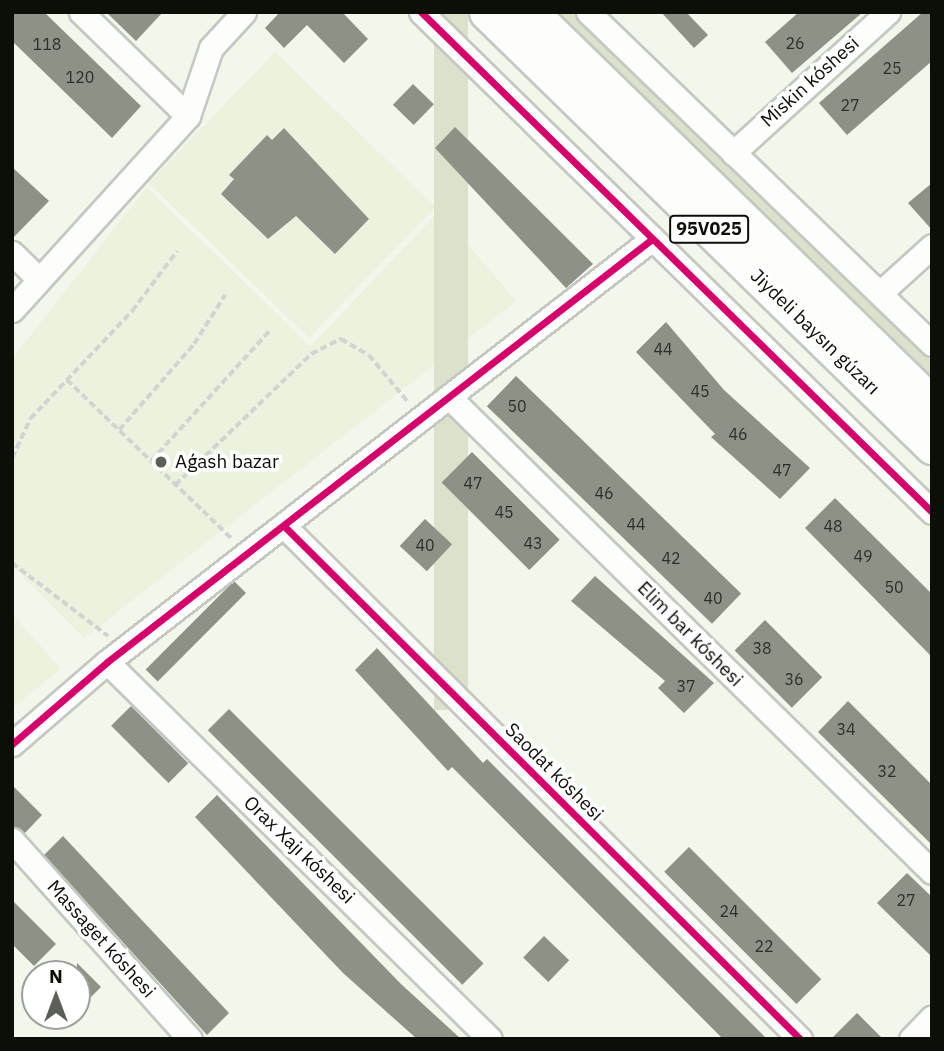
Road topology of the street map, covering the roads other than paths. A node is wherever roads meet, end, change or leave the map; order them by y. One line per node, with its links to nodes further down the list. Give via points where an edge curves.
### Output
1 (81, 12): 8 (street)
2 (244, 12): 8 (street, via 211,48)
3 (421, 12): 10 (street)
4 (487, 12): 19 (main road, Jiydeli baysın gúzarı / 95V025)
5 (530, 12): 18 (main road, Jiydeli baysın gúzarı / 95V025)
6 (588, 12): 9 (street)
7 (888, 12): 9 (street, Miskin kóshesi)
8 (188, 116): 13 (street)
9 (733, 153): 14 (street)
10 (652, 239): 17 (street); 20 (street)
11 (932, 246): 14 (street)
12 (12, 253): 13 (street)
13 (38, 278): 15 (street)
14 (880, 293): 16 (street)
15 (12, 310)
16 (932, 344)
17 (449, 397): 21 (street); 25 (street, Elim bar kóshesi)
18 (932, 404)
19 (932, 446)
20 (932, 512)
21 (286, 528): 22 (street); 29 (street, Saodat kóshesi)
22 (116, 656): 23 (street); 28 (street, Orax Xajı kóshesi)
23 (12, 744)
24 (12, 840): 27 (street, Massaget kóshesi)
25 (932, 872)
26 (932, 1017): 30 (street)
27 (190, 1039)
28 (491, 1039)
29 (800, 1039)
30 (911, 1039)

